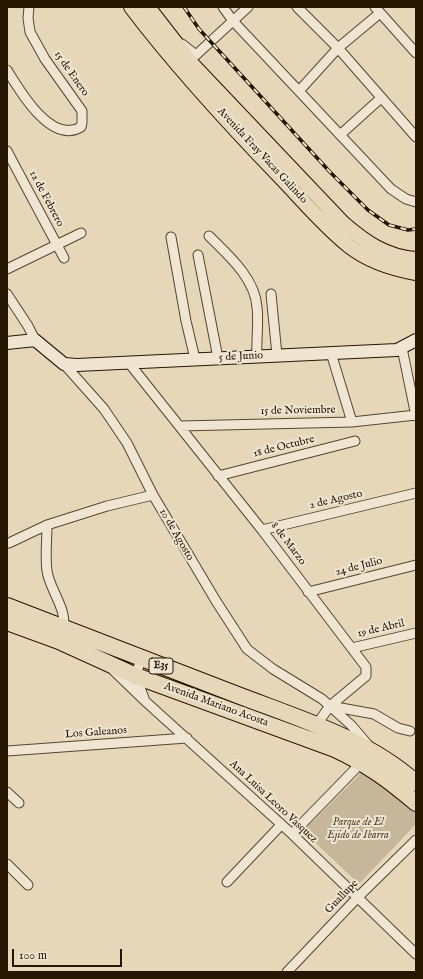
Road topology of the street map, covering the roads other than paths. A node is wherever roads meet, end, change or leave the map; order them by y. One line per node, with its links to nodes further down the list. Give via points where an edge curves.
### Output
1 (29, 7): 12 (street, 15 de Enero, via 30,32 45,59 82,111 81,127 68,131 56,129 37,113)
2 (131, 7): 27 (main road, Avenida Fray Vacas Galindo, via 176,63 266,163 333,232 350,247 374,260 399,270)
3 (148, 7): 9 (main road, Avenida Fray Vacas Galindo)
4 (223, 7): 8 (street)
5 (248, 7): 8 (street)
6 (297, 7): 10 (street)
7 (378, 10): 10 (street); 11 (street)
8 (233, 21): 9 (street, via 196,55); 13 (street)
9 (169, 34): 25 (main road, Avenida Fray Vacas Galindo, via 193,65 343,223 363,241 381,251)
10 (338, 48): 13 (street); 14 (street)
11 (416, 53)
12 (7, 70)
13 (299, 91): 15 (street)
14 (381, 98): 15 (street); 16 (street)
15 (340, 135): 18 (street, via 391,189)
16 (416, 137)
17 (7, 151): 22 (street, 12 de Febrero)
18 (416, 202)
19 (81, 233): 22 (street)
20 (209, 236): 38 (street, via 229,256 254,293 257,305)
21 (171, 237): 40 (street)
22 (57, 246): 24 (street, 12 de Febrero); 26 (street)
23 (198, 255): 39 (street)
24 (64, 258)
25 (416, 259)
26 (7, 269)
27 (416, 273)
28 (7, 294): 31 (street, 10 de Agosto)
29 (271, 294): 37 (street)
30 (7, 306): 31 (street)
31 (25, 321): 32 (street, 10 de Agosto)
32 (35, 340): 34 (street); 42 (street, 10 de Agosto)
33 (416, 340): 35 (street, 5 de Junio)
34 (7, 343)
35 (402, 348): 36 (street, 5 de Junio); 43 (street)
36 (331, 353): 37 (street, 5 de Junio); 44 (street)
37 (276, 355): 38 (street, 5 de Junio)
38 (256, 356): 39 (street, 5 de Junio)
39 (218, 358): 40 (street, 5 de Junio)
40 (195, 359): 41 (street, 5 de Junio)
41 (129, 363): 42 (street, 5 de Junio); 45 (street, 8 de Marzo)
42 (64, 364): 49 (street, 10 de Agosto, via 104,409 127,444)
43 (416, 415): 44 (street, 15 de Noviembre)
44 (352, 422): 45 (street, 15 de Noviembre)
45 (180, 426): 47 (street, 8 de Marzo)
46 (355, 441): 47 (street, 18 de Octubre)
47 (218, 476): 51 (street, 8 de Marzo)
48 (416, 493): 51 (street, 2 de Agosto)
49 (153, 495): 50 (street); 64 (street, 10 de Agosto, via 247,649)
50 (47, 525): 52 (street); 58 (street, via 47,572 52,591 61,606)
51 (262, 530): 54 (street, 8 de Marzo)
52 (9, 543)
53 (416, 565): 54 (street, 24 de Julio)
54 (308, 592): 59 (street, 8 de Marzo)
55 (7, 606): 58 (highway, Avenida Mariano Acosta / E35)
56 (7, 622): 58 (highway, Avenida Mariano Acosta / E35)
57 (416, 633): 59 (street, 19 de Abril)
58 (61, 635): 60 (highway, Avenida Mariano Acosta / E35); 61 (highway, Avenida Mariano Acosta / E35)
59 (352, 648): 64 (street, 8 de Marzo, via 366,667 366,676)
60 (141, 658): 62 (street); 66 (highway, Avenida Mariano Acosta / E35)
61 (106, 664): 62 (highway, Avenida Mariano Acosta / E35); 63 (street)
62 (136, 676): 63 (street, Ana Luisa Leoro Vasquez); 66 (highway, Avenida Mariano Acosta / E35)
63 (145, 701): 67 (street, Ana Luisa Leoro Vasquez)
64 (330, 706): 65 (street, via 374,714 398,728); 66 (street, 8 de Marzo); 69 (street, 10 de Agosto, via 351,725)
65 (410, 731)
66 (313, 733): 69 (highway, Avenida Mariano Acosta / E35)
67 (187, 738): 68 (street, Los Galeanos); 74 (street, Ana Luisa Leoro Vasquez)
68 (7, 751)
69 (367, 756): 70 (highway, Avenida Mariano Acosta / E35, via 391,761); 73 (highway, Avenida Mariano Acosta / E35); 75 (street)
70 (416, 783)
71 (7, 792): 72 (street)
72 (19, 803)
73 (416, 803)
74 (281, 825): 75 (street, Ana Luisa Leoro Vasquez); 78 (street)
75 (292, 834): 80 (street, Ana Luisa Leoro Vasquez)
76 (416, 840): 80 (street, Guallupe)
77 (7, 864): 79 (street)
78 (227, 882)
79 (28, 885)
80 (358, 897): 81 (street, Ana Luisa Leoro Vasquez); 82 (street, Guallupe)
81 (416, 954)
82 (287, 972)

